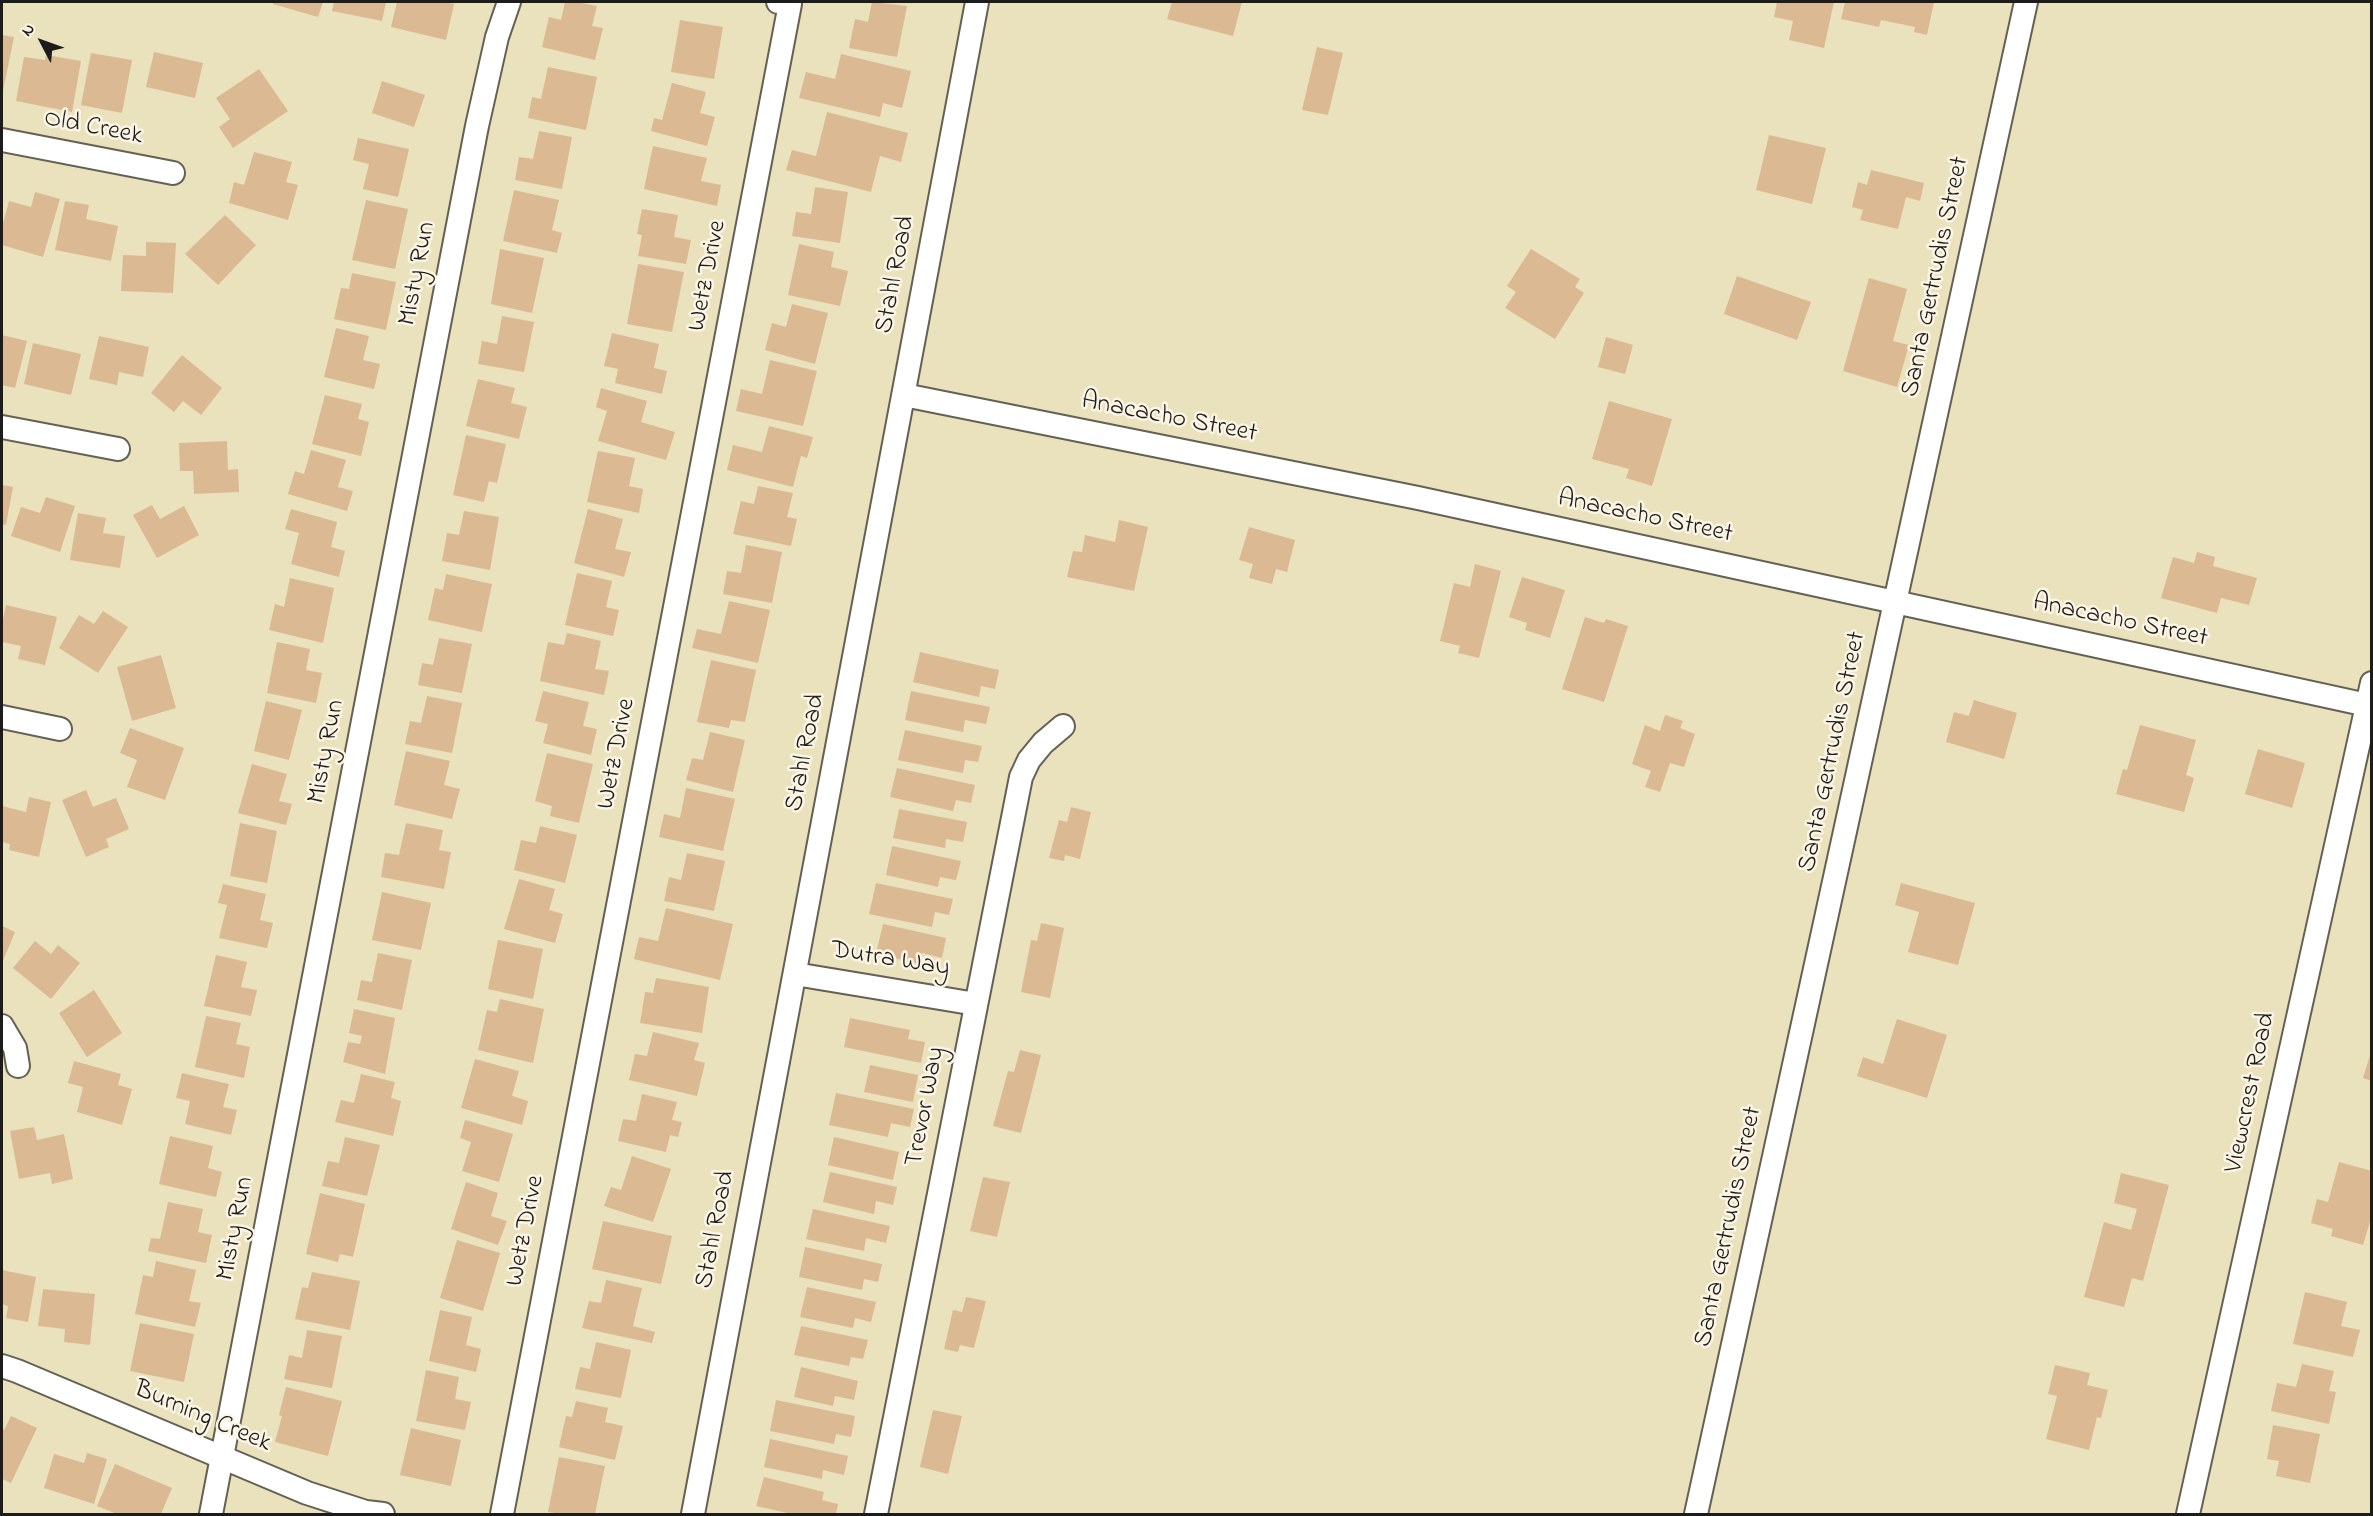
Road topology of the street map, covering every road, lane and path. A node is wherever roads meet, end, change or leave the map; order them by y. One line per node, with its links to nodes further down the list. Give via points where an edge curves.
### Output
1 (509, 2): 20 (street, Misty Run, via 477,126)
2 (977, 2): 7 (street, Stahl Road)
3 (2026, 2): 10 (street, Santa Gertrudis Street)
4 (784, 3): 23 (street, Wetz Drive)
5 (2, 140): 6 (street, Old Creek)
6 (173, 173)
7 (904, 395): 10 (street, Anacacho Street, via 1418,498); 15 (street, Stahl Road)
8 (2, 427): 9 (street)
9 (118, 449)
10 (1896, 602): 11 (street, Anacacho Street); 26 (street, Santa Gertrudis Street)
11 (2370, 698): 27 (street, Viewcrest Road)
12 (2, 717): 14 (street)
13 (1063, 726): 16 (street, Trevor Way, via 1029,760 1021,777)
14 (60, 729)
15 (795, 974): 16 (street, Dutra Way); 24 (street, Stahl Road)
16 (976, 1004): 25 (street, Trevor Way)
17 (2, 1026): 18 (street, via 15,1048)
18 (18, 1066)
19 (2, 1366): 20 (street, Burning Creek)
20 (222, 1457): 21 (street, Misty Run); 22 (street, Burning Creek, via 307,1493)
21 (211, 1515)
22 (383, 1515)
23 (502, 1515)
24 (693, 1515)
25 (876, 1515)
26 (1696, 1515)
27 (2188, 1515)

